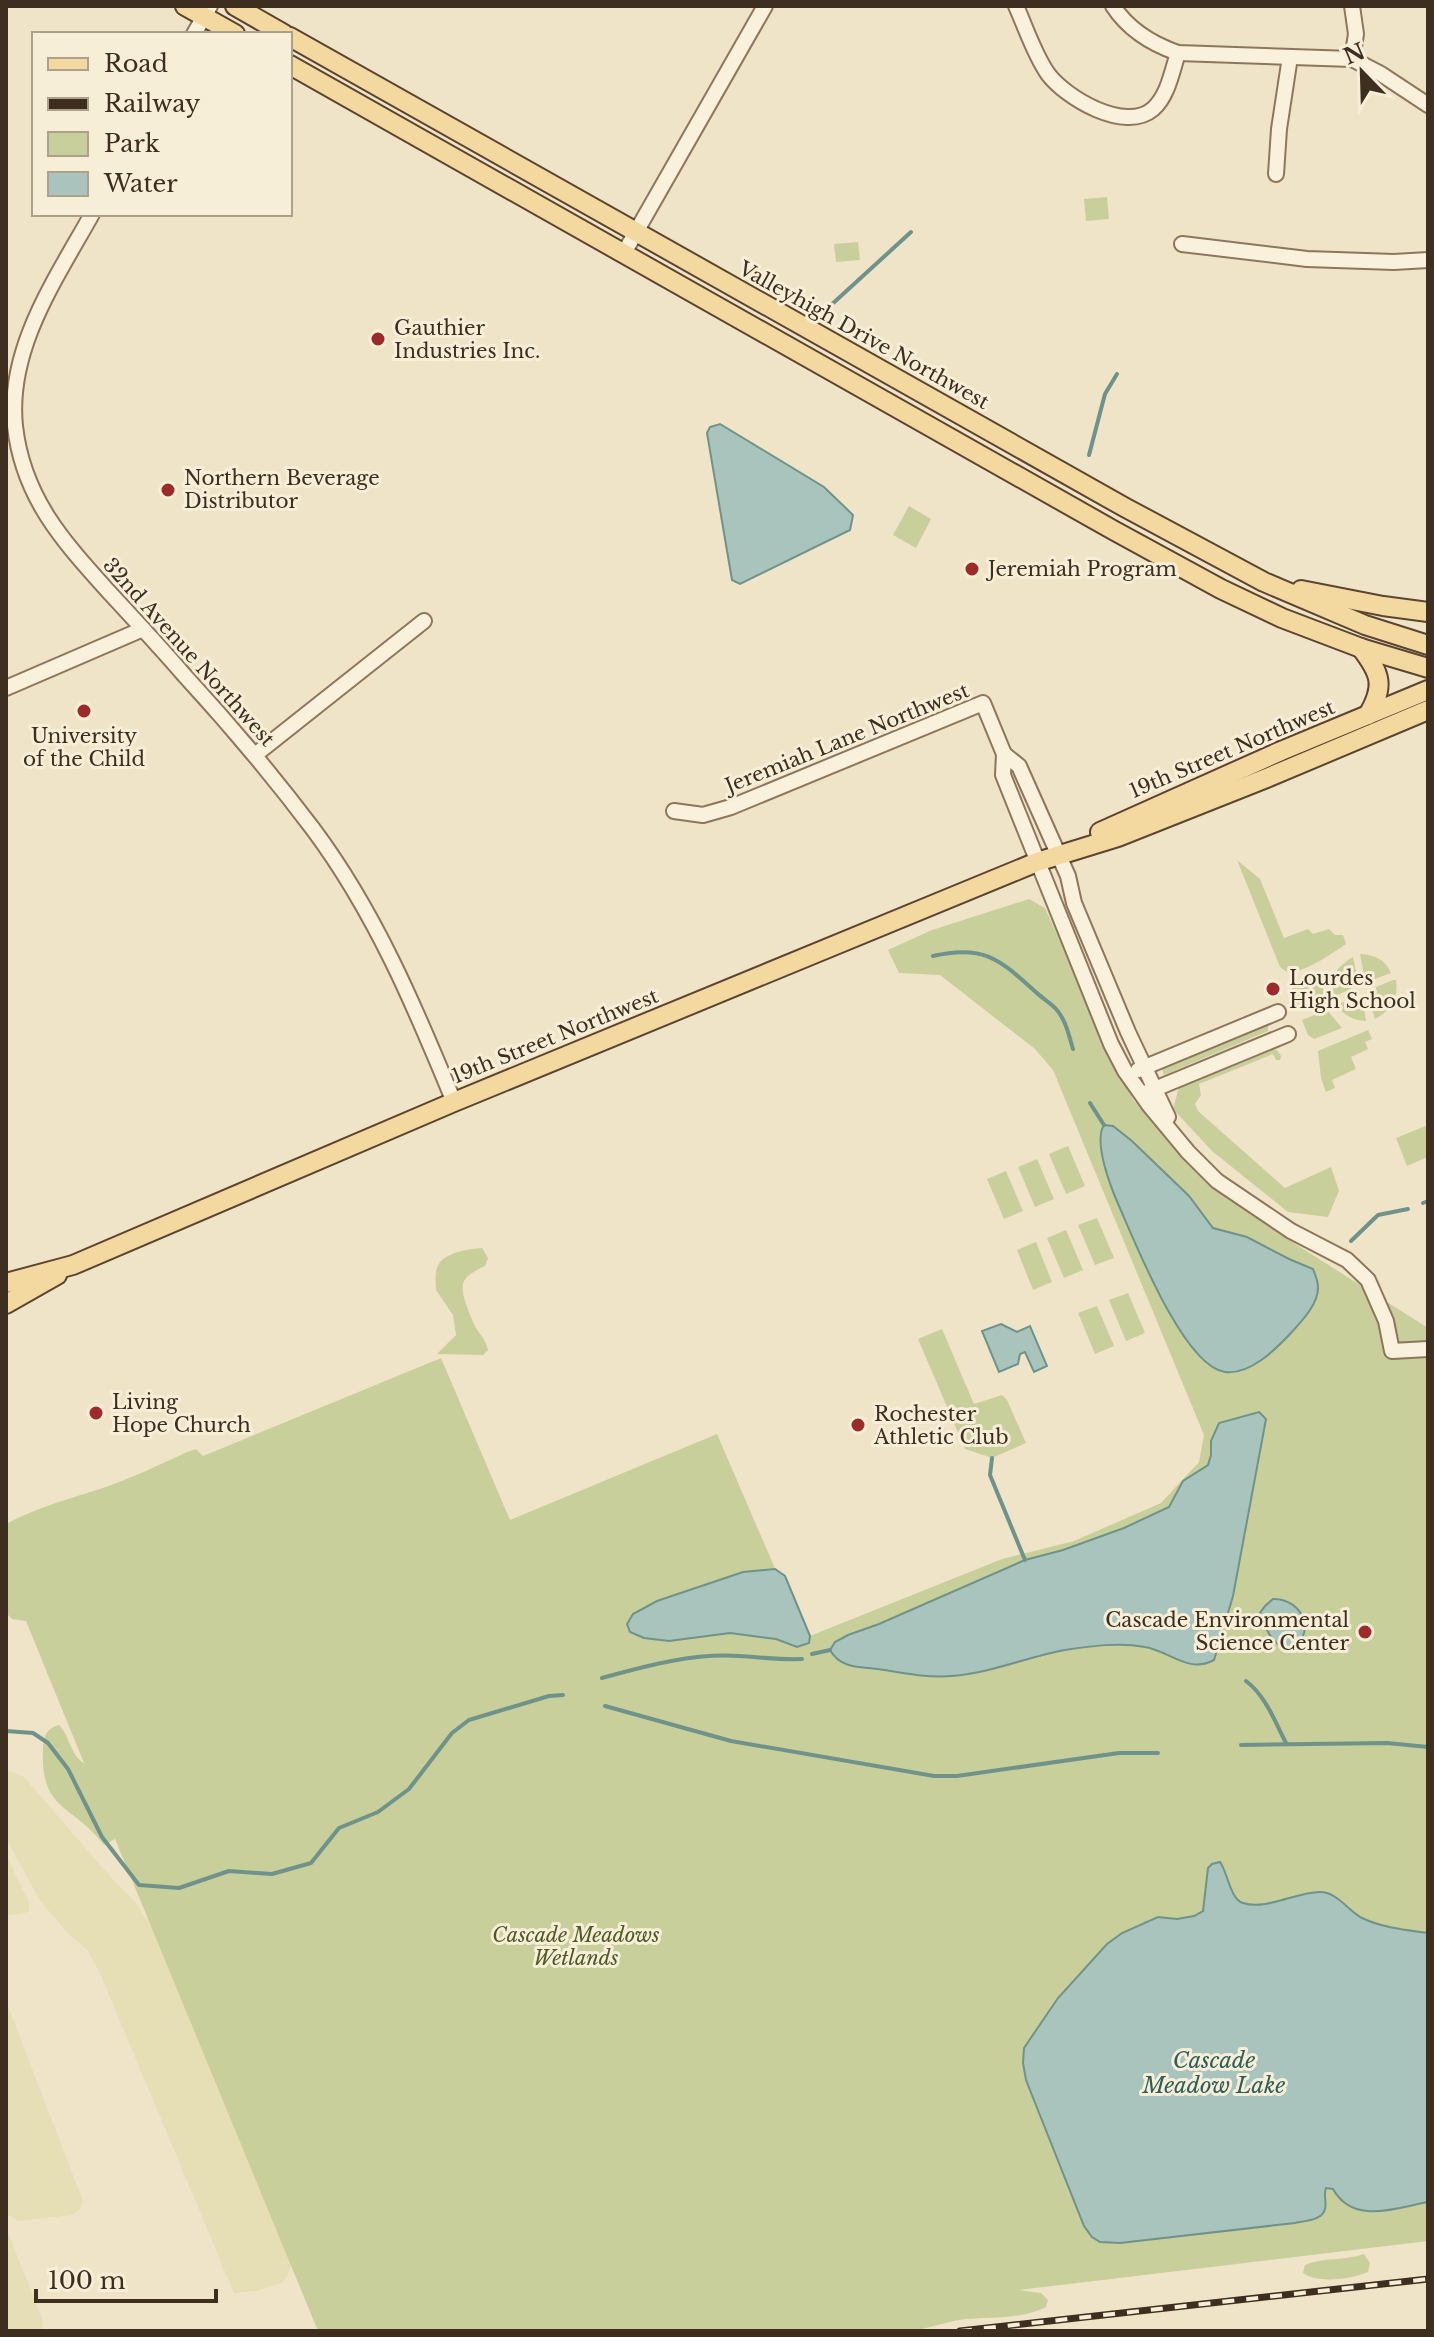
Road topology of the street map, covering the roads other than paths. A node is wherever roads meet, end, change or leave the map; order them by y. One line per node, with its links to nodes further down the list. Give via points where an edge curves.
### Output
1 (185, 6): 7 (main road)
2 (235, 6): 10 (main road)
3 (765, 6): 19 (street)
4 (1016, 6): 12 (street, via 1048,73 1067,92 1110,115 1135,117 1154,108)
5 (1113, 6): 12 (street, via 1125,23)
6 (1352, 6): 14 (street)
7 (207, 11): 8 (street); 9 (main road)
8 (195, 32)
9 (233, 32)
10 (280, 32)
11 (292, 38): 19 (main road, Valleyhigh Drive Northwest)
12 (1178, 53): 13 (street)
13 (1290, 57): 14 (street); 17 (street)
14 (1352, 59): 16 (street)
15 (292, 66): 21 (main road)
16 (1428, 105)
17 (1276, 174)
18 (91, 216): 26 (street, 32nd Avenue Northwest, via 27,341 15,385 15,427 27,476 45,514)
19 (635, 232): 21 (street); 23 (main road, Valleyhigh Drive Northwest)
20 (1182, 244): 22 (street, via 1307,259)
21 (624, 253): 28 (main road, via 1221,589)
22 (1428, 260)
23 (1264, 582): 24 (main road); 27 (main road, Valleyhigh Drive Northwest)
24 (1428, 612)
25 (424, 621): 35 (street)
26 (143, 629): 30 (street); 35 (street, 32nd Avenue Northwest)
27 (1428, 645)
28 (1361, 648): 29 (main road); 33 (main road, via 1379,677 1379,692)
29 (1428, 668)
30 (6, 688)
31 (1428, 690): 33 (main road, 19th Street Northwest)
32 (1428, 710): 37 (main road, 19th Street Northwest, via 1131,832)
33 (1368, 715): 37 (main road, 19th Street Northwest)
34 (1004, 754): 36 (street, Jeremiah Lane Northwest, via 983,703 731,807 703,815); 37 (street, Jeremiah Lane Northwest, via 1019,766); 38 (street, Jeremiah Lane Northwest, via 1003,775)
35 (255, 755): 44 (street, 32nd Avenue Northwest, via 314,830 364,907 406,988)
36 (674, 811)
37 (1057, 855): 38 (main road, 19th Street Northwest); 41 (street, Jeremiah Lane Northwest)
38 (1037, 862): 42 (street, Jeremiah Lane Northwest); 44 (main road, 19th Street Northwest)
39 (1278, 1012): 41 (street)
40 (1288, 1034): 43 (street)
41 (1145, 1066): 42 (street); 43 (street, Jeremiah Lane Northwest)
42 (1128, 1075): 43 (street, Jeremiah Lane Northwest)
43 (1148, 1092): 48 (street, via 1188,1152 1217,1181 1291,1231 1347,1260 1368,1280 1392,1351)
44 (454, 1102): 45 (main road, 19th Street Northwest)
45 (73, 1265): 46 (main road, 19th Street Northwest); 47 (main road, 19th Street Northwest)
46 (6, 1283)
47 (6, 1304)
48 (1428, 1349)

